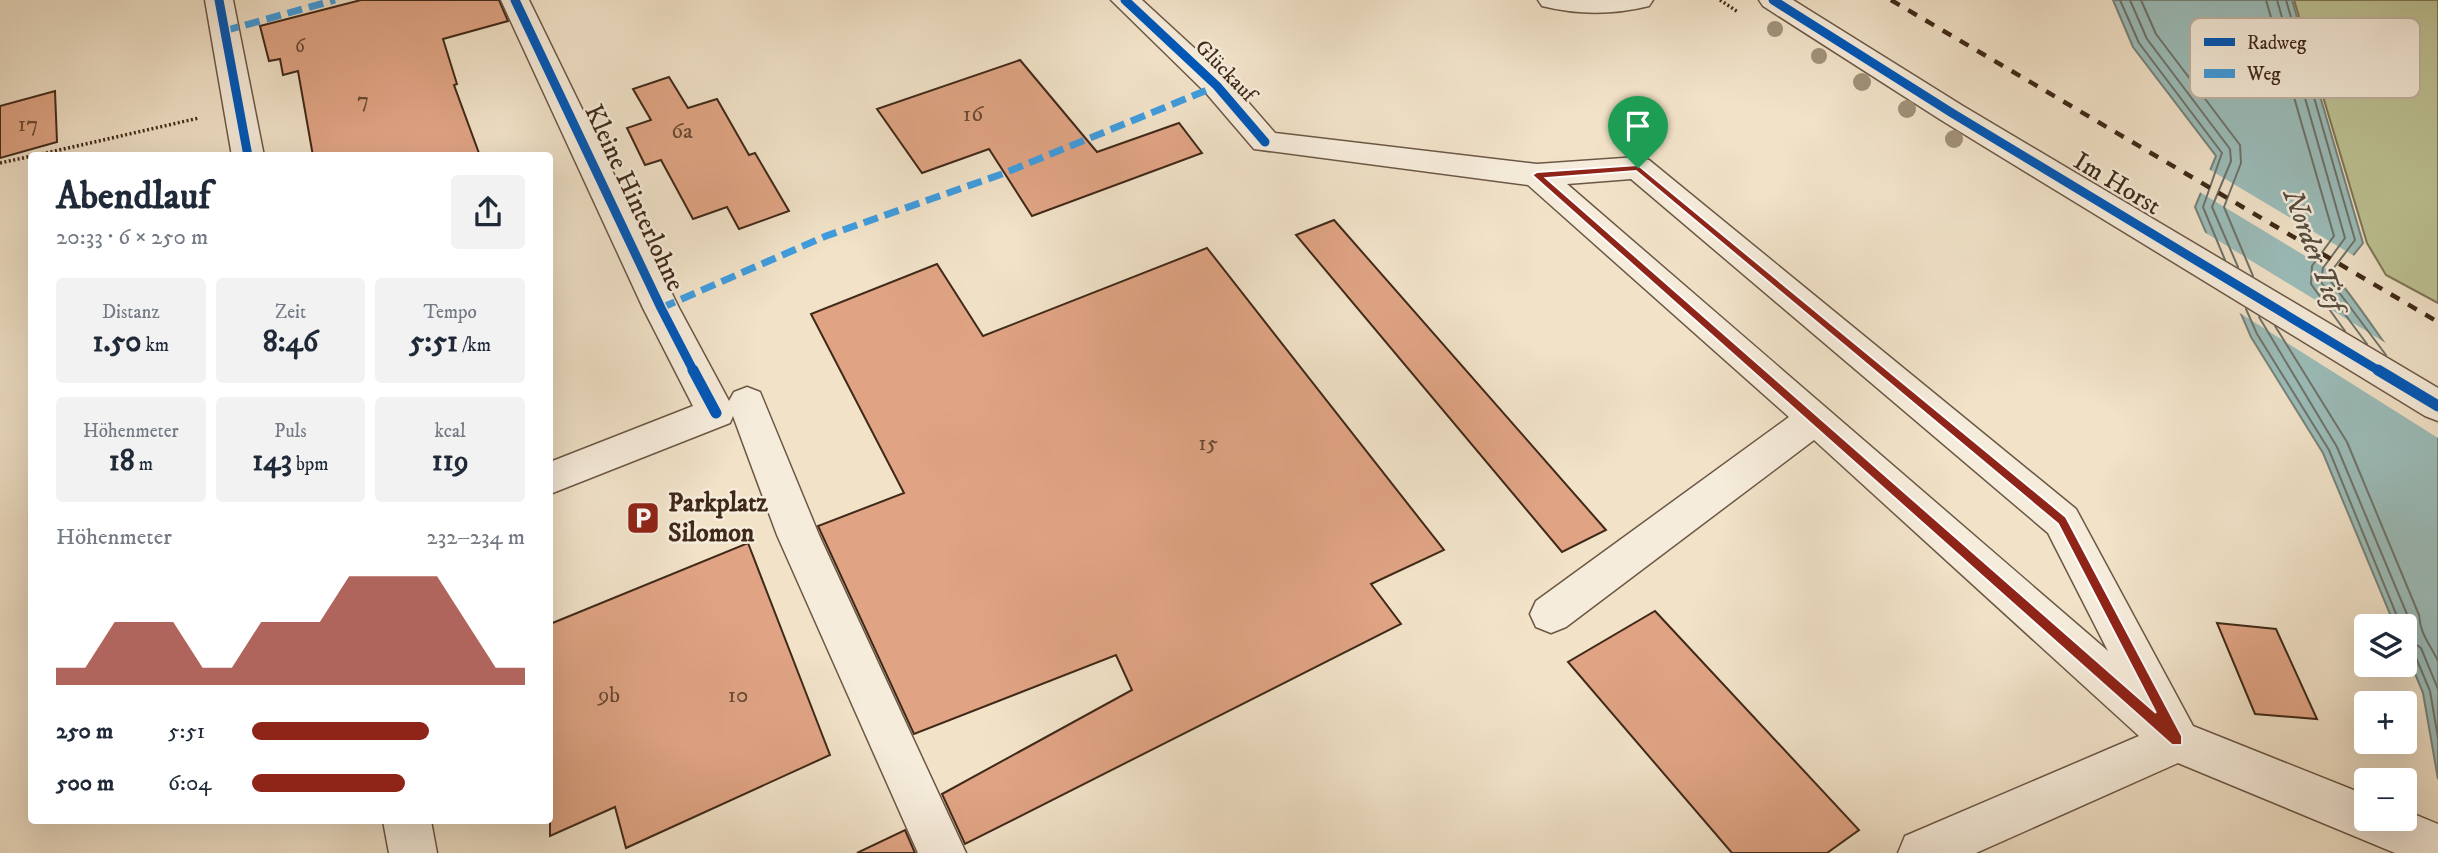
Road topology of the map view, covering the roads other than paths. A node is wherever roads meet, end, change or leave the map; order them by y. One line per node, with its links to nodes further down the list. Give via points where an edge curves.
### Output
1 (219, 0): 7 (street)
2 (515, 0): 10 (street, Kleine Hinterlohne, via 661,308)
3 (1125, 0): 8 (street, Glückauf, via 1217,86 1265,142)
4 (1552, 0): 5 (street, via 1618,5)
5 (1639, 0)
6 (1773, 0): 9 (street, Im Horst)
7 (247, 152)
8 (1537, 175): 11 (street); 14 (street, via 1638,168 2062,521)
9 (2438, 406)
10 (731, 407): 12 (street); 20 (street, Kleine Hinterlohne, via 798,535)
11 (1815, 418): 13 (street); 14 (street)
12 (553, 477)
13 (1550, 614)
14 (2177, 741): 15 (street); 21 (street)
15 (2354, 813)
16 (408, 824): 19 (street)
17 (2399, 831): 18 (street)
18 (2436, 846)
19 (413, 853)
20 (942, 853)
21 (1923, 853)

